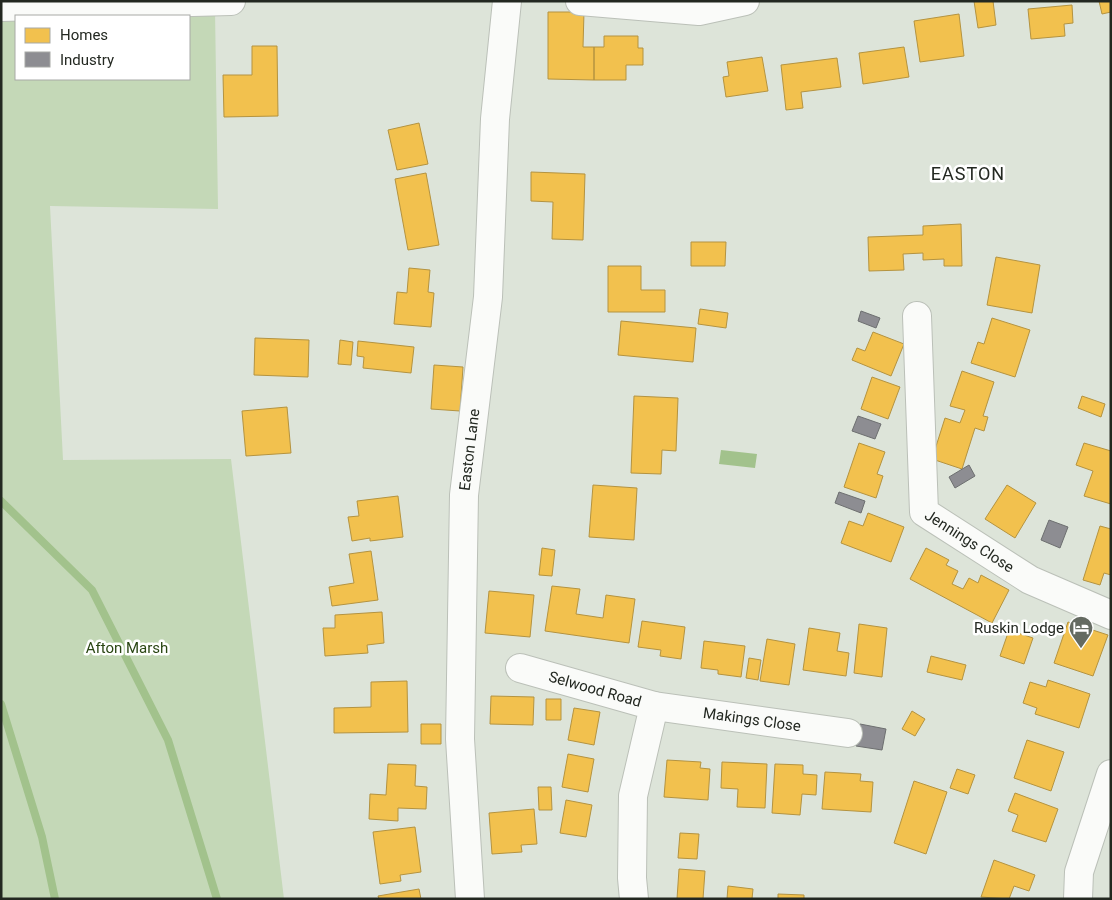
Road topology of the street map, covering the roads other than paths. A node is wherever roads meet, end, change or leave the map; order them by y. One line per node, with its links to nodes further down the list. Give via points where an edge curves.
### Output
1 (231, 1): 5 (street)
2 (507, 1): 12 (street, Easton Lane, via 495,119 488,297 464,494 460,739)
3 (580, 1): 4 (street, via 699,11)
4 (744, 1)
5 (1, 7)
6 (917, 316): 7 (street, Jennings Close, via 924,512 1030,580)
7 (1111, 616)
8 (520, 668): 9 (street, Selwood Road)
9 (654, 706): 10 (street, Makings Close); 13 (street, Selwood Road, via 633,796)
10 (848, 734)
11 (1111, 774): 14 (street, via 1079,872)
12 (470, 899)
13 (634, 899)
14 (1078, 899)

